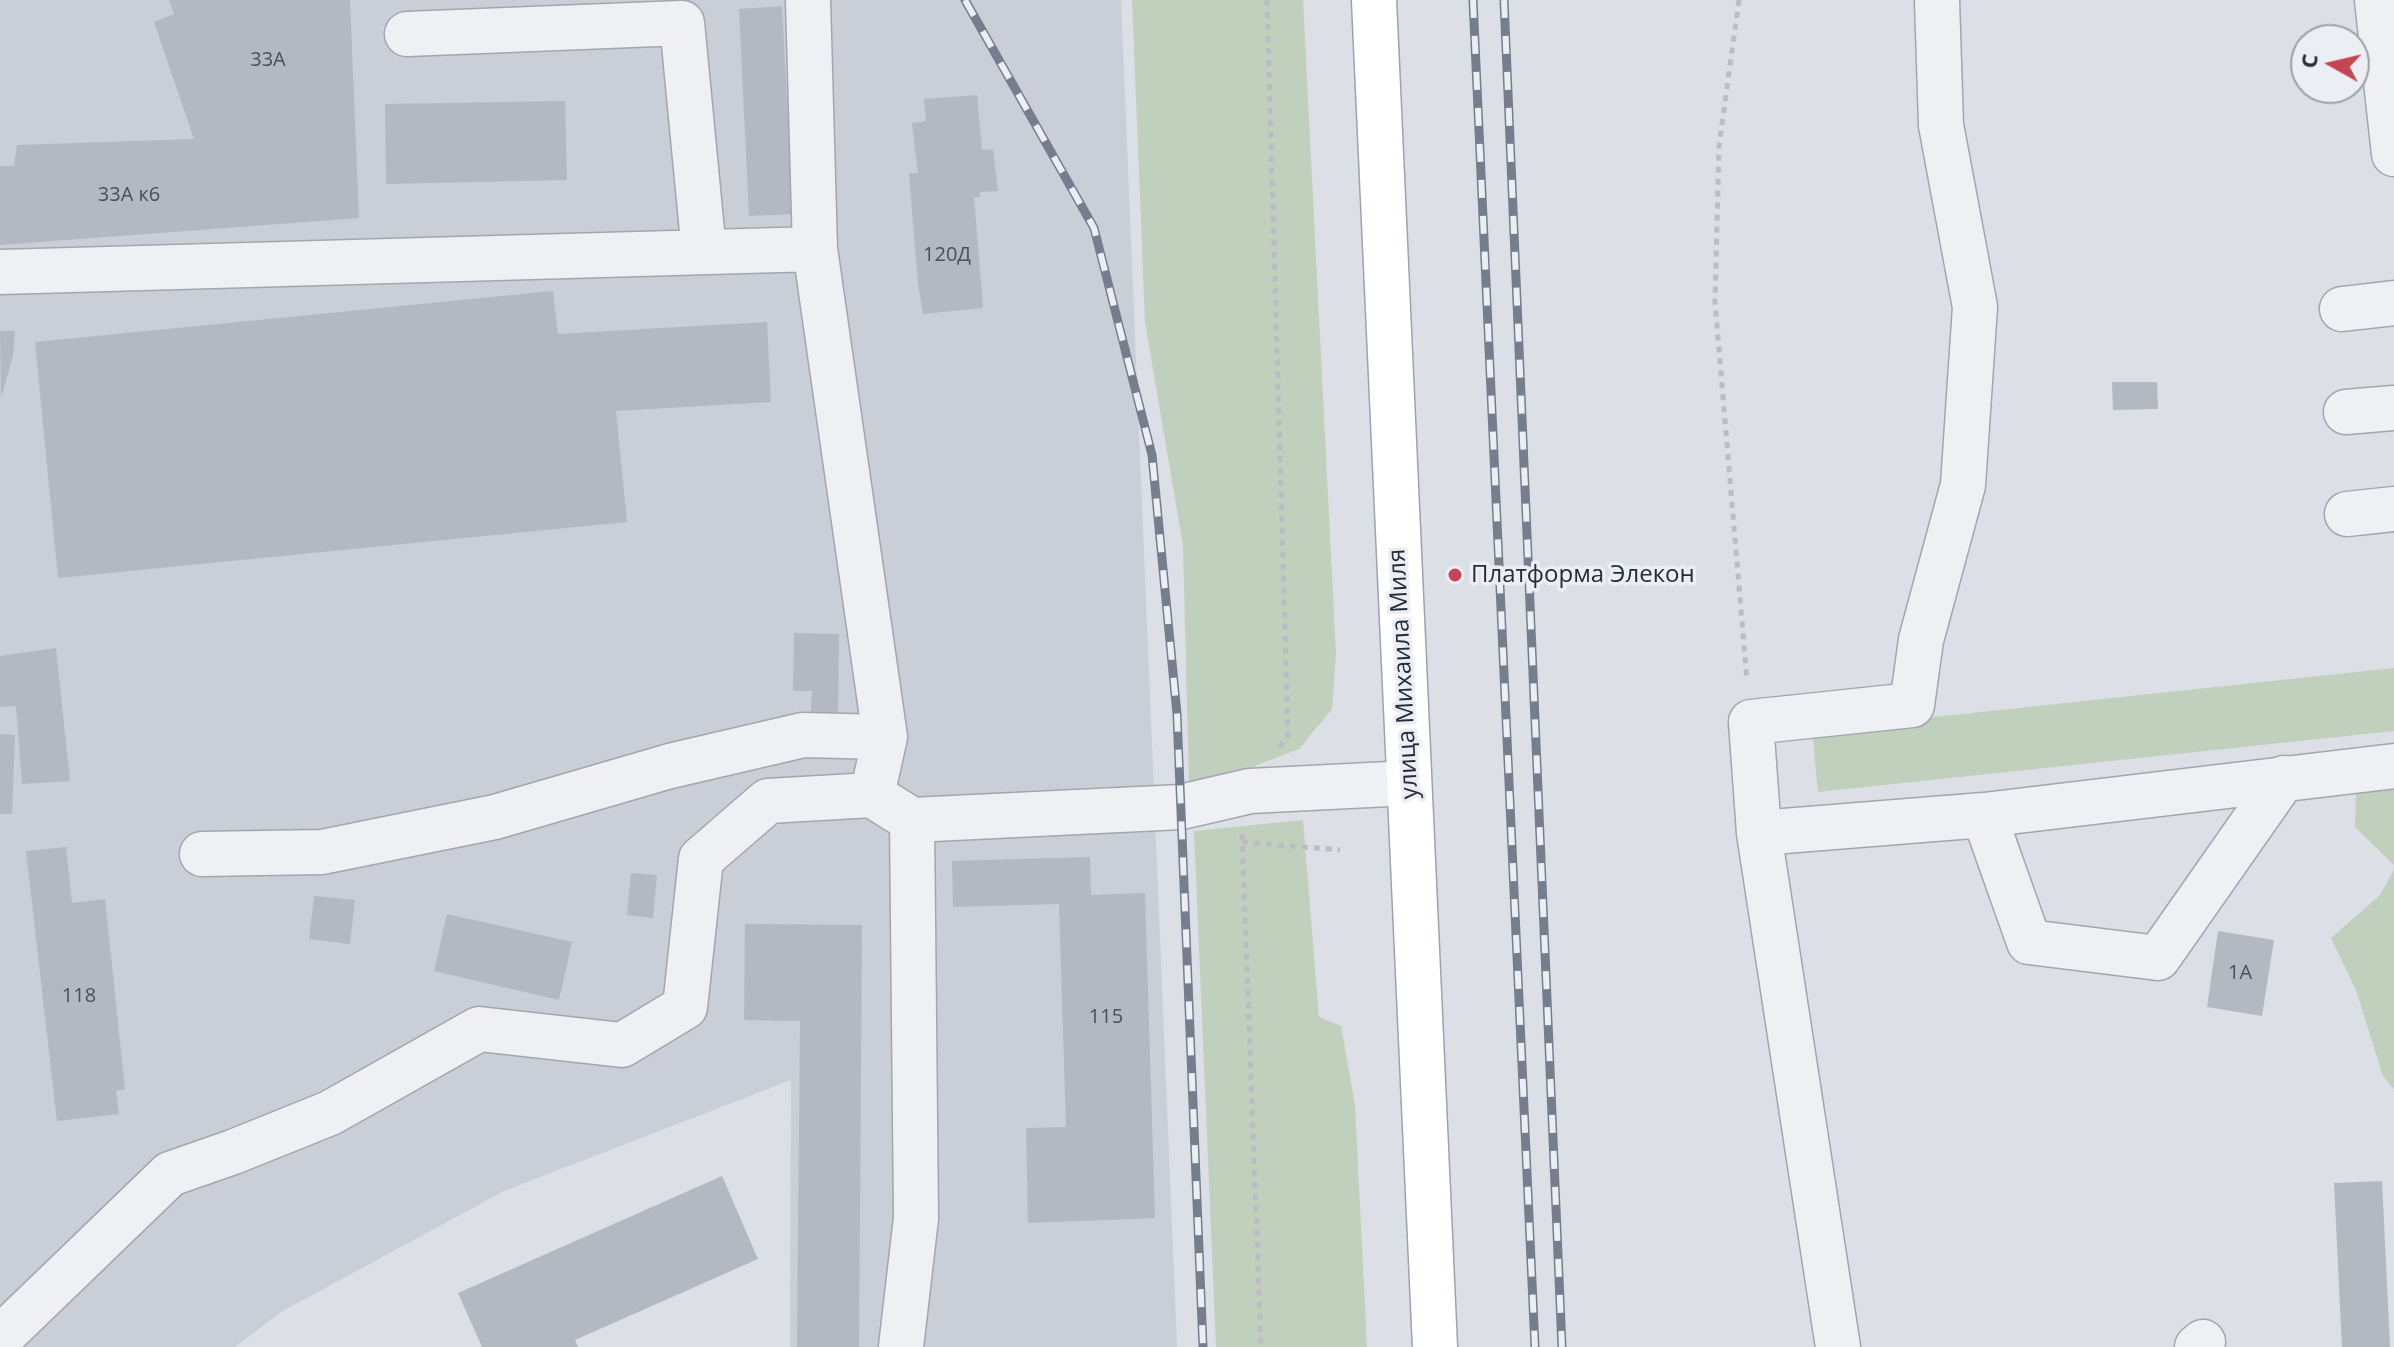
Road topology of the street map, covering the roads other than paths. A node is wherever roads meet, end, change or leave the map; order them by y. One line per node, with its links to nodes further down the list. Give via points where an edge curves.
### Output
1 (808, 0): 7 (lane)
2 (1374, 0): 19 (main road, улица Михаила Миля)
3 (1937, 0): 23 (lane, via 1941,125 1975,307 1963,485 1921,640 1912,705 1751,722)
4 (2377, 0): 6 (lane)
5 (407, 34): 8 (lane, via 682,23)
6 (2394, 154)
7 (815, 249): 8 (lane); 16 (lane)
8 (704, 252): 9 (lane)
9 (0, 272)
10 (2394, 303): 11 (lane)
11 (2342, 309)
12 (2394, 408): 13 (lane)
13 (2346, 412)
14 (2394, 509): 15 (lane)
15 (2347, 514)
16 (885, 737): 20 (lane); 24 (lane, via 803,735 670,766 495,817 322,852)
17 (2394, 766): 18 (lane)
18 (2284, 778): 21 (lane); 21 (lane, via 2158,958 2029,942)
19 (1409, 783): 22 (lane, via 1250,791 1181,807); 27 (main road, улица Михаила Миля)
20 (872, 795): 22 (lane); 25 (lane, via 768,801 701,859 685,1007 622,1045 479,1029 330,1113 170,1174)
21 (1984, 815): 23 (lane)
22 (912, 820): 26 (lane, via 916,1218)
23 (1759, 833): 28 (lane)
24 (202, 854)
25 (0, 1338)
26 (901, 1347)
27 (1435, 1347)
28 (1838, 1347)

